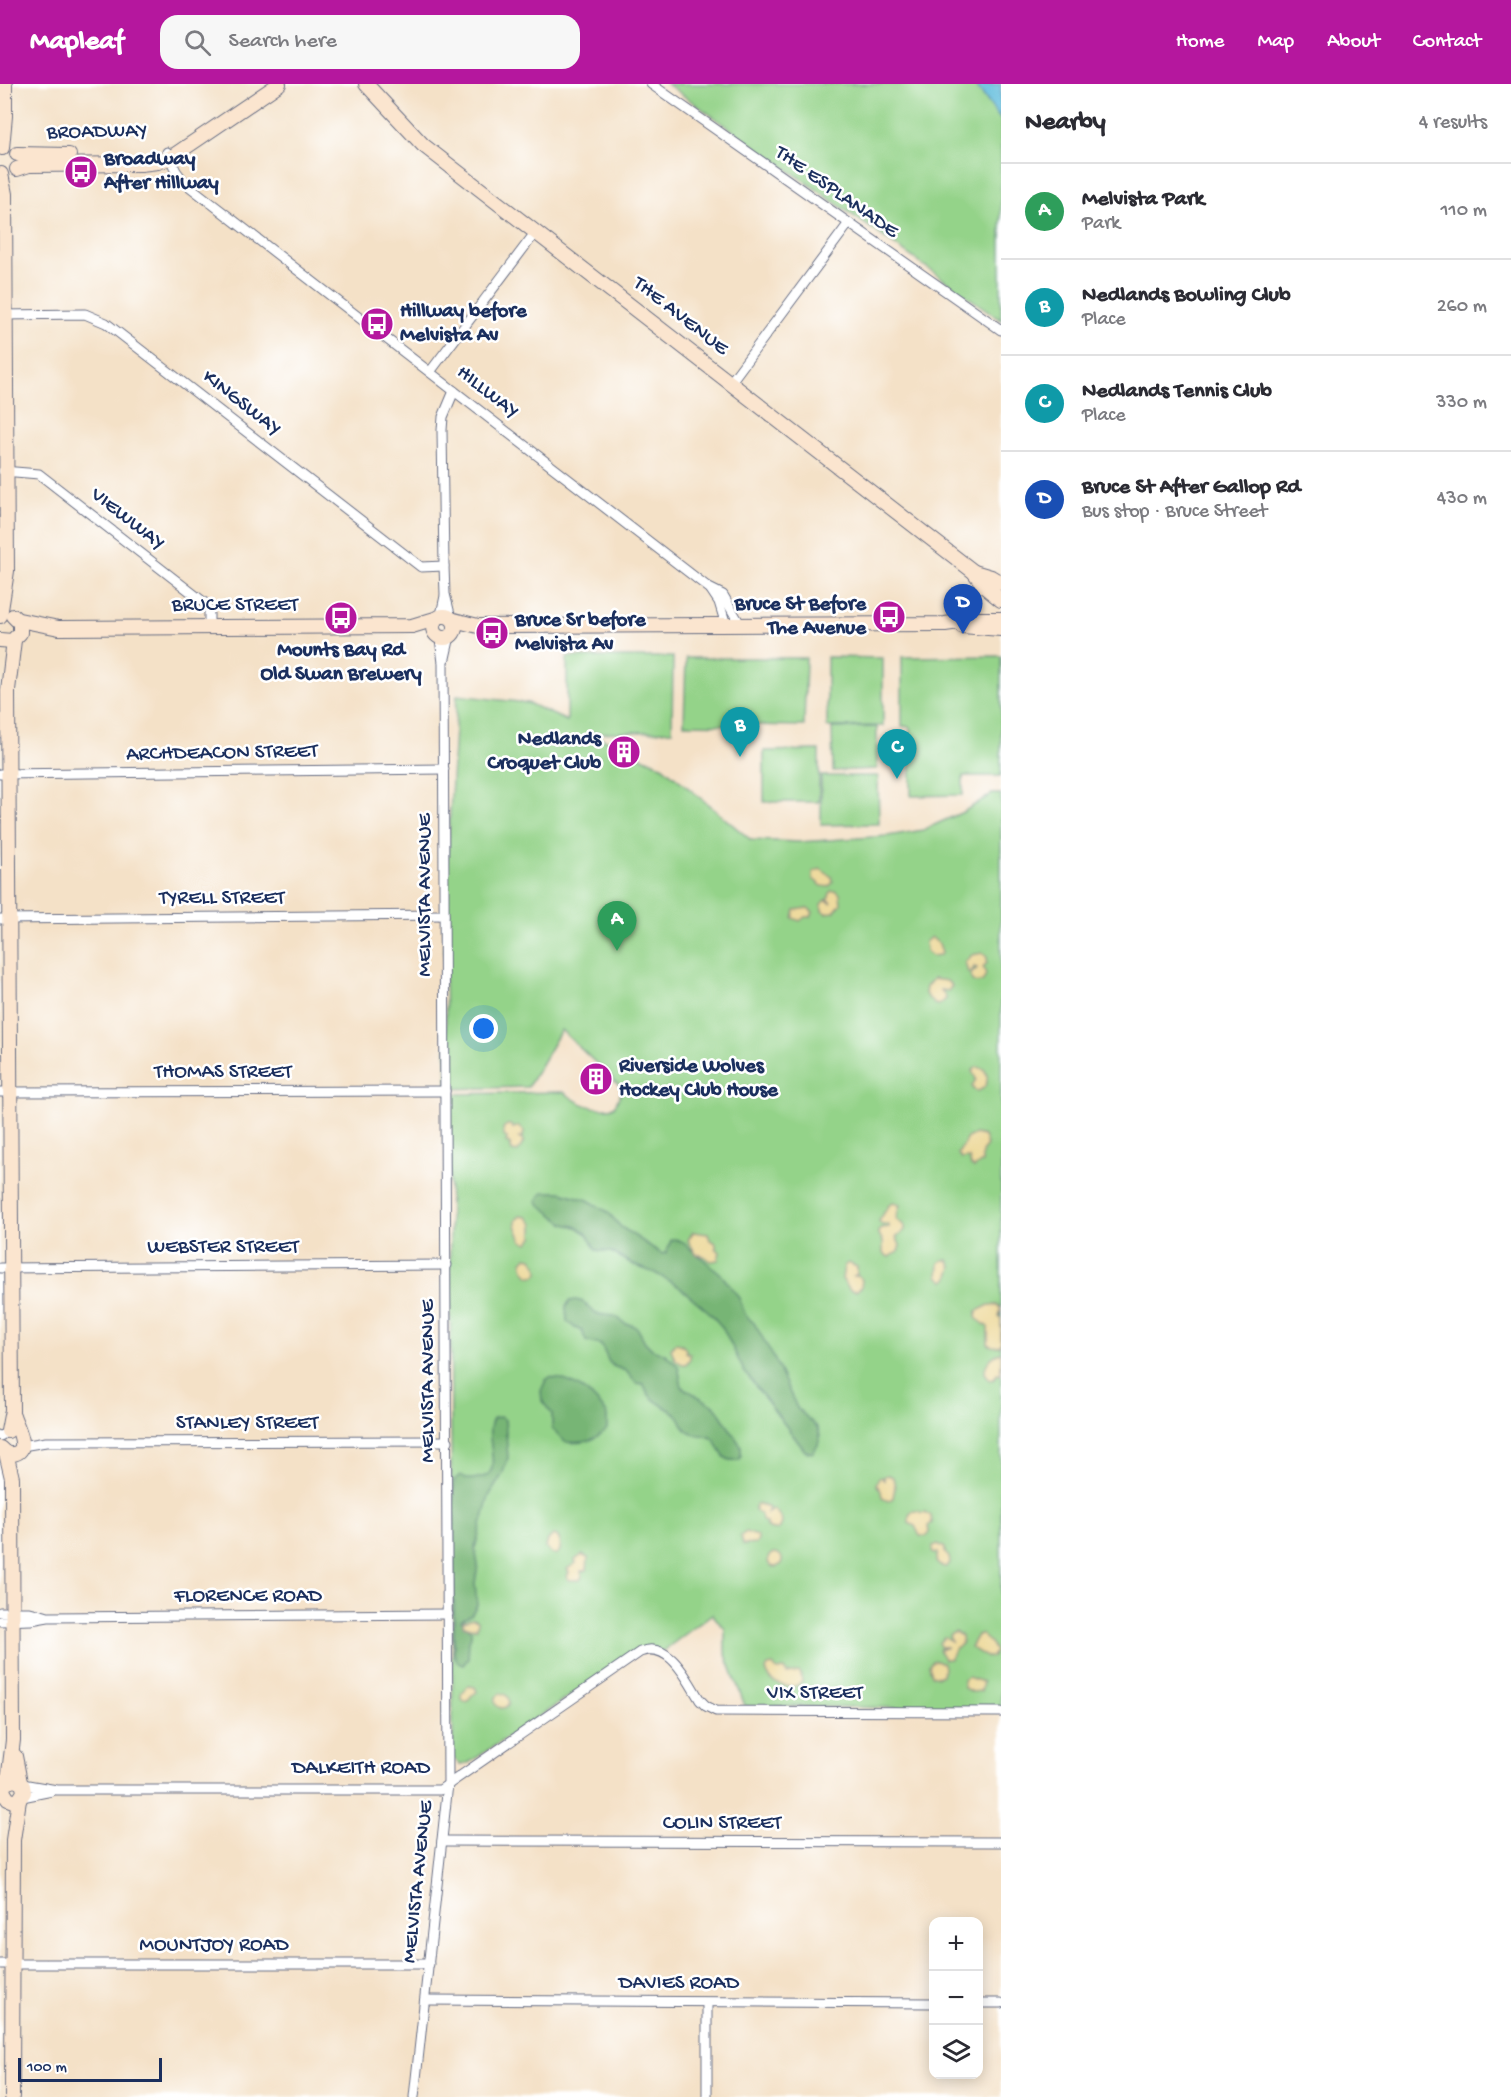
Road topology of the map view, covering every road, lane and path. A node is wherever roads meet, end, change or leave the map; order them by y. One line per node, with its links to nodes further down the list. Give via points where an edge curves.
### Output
1 (5, 84): 6 (street)
2 (264, 84): 7 (street, BROADWAY)
3 (279, 84): 7 (street, BROADWAY)
4 (651, 84): 9 (street, THE ESPLANADE)
5 (367, 85): 10 (street, THE AVENUE, via 423,145)
6 (8, 150): 7 (street, BROADWAY); 8 (street, via 19,162)
7 (168, 154): 8 (street, BROADWAY, via 158,162 29,165); 13 (street, HILLWAY, via 185,183)
8 (7, 173): 11 (street)
9 (849, 223): 12 (street, THE ESPLANADE); 14 (street)
10 (535, 232): 13 (street); 14 (street, THE AVENUE)
11 (3, 315): 16 (street); 17 (street, KINGSWAY, via 85,314 106,323 421,567)
12 (1001, 330)
13 (430, 372): 15 (street, HILLWAY)
14 (730, 383): 19 (street, THE AVENUE)
15 (454, 391): 17 (street, MELVISTA AVENUE, via 442,417); 21 (street, HILLWAY)
16 (3, 471): 18 (street); 30 (street, VIEWWAY, via 39,474 205,603)
17 (444, 566): 29 (street, MELVISTA AVENUE)
18 (7, 571): 23 (street); 24 (street)
19 (974, 572): 20 (street, THE AVENUE); 22 (street, THE AVENUE)
20 (1001, 583)
21 (709, 588): 26 (street, HILLWAY, via 723,595); 28 (street, HILLWAY, via 719,602)
22 (1001, 600)
23 (0, 616): 24 (street, BRUCE STREET)
24 (17, 618): 31 (street, BRUCE STREET); 33 (street, via 21,630)
25 (1001, 619): 27 (street, BRUCE STREET)
26 (740, 624): 27 (street, BRUCE STREET); 28 (street, BRUCE STREET)
27 (945, 624): 32 (street, BRUCE STREET)
28 (726, 625): 29 (street, BRUCE STREET)
29 (445, 626): 30 (street, BRUCE STREET); 34 (street, MELVISTA AVENUE)
30 (209, 627): 31 (street, BRUCE STREET)
31 (59, 628): 33 (street, BRUCE STREET)
32 (1001, 629)
33 (8, 639): 35 (street)
34 (444, 769): 35 (street, ARCHDEACON STREET); 36 (street, MELVISTA AVENUE)
35 (4, 774): 37 (street)
36 (444, 915): 37 (street, TYRELL STREET); 38 (street, MELVISTA AVENUE)
37 (4, 919): 39 (street)
38 (446, 1091): 39 (street, THOMAS STREET); 40 (street, MELVISTA AVENUE)
39 (4, 1092): 41 (street)
40 (447, 1265): 41 (street, WEBSTER STREET); 42 (street, MELVISTA AVENUE)
41 (5, 1268): 43 (street, via 12,1410)
42 (448, 1441): 43 (street, STANLEY STREET); 44 (street, MELVISTA AVENUE)
43 (8, 1442): 45 (street, via 12,1478)
44 (447, 1614): 45 (street, FLORENCE ROAD, via 48,1617 30,1612); 48 (street, MELVISTA AVENUE)
45 (6, 1616): 49 (street)
46 (658, 1650): 47 (street, VIX STREET, via 674,1661 706,1707 716,1711); 48 (street, DALKEITH ROAD, via 640,1652)
47 (1001, 1712)
48 (448, 1784): 49 (street, DALKEITH ROAD, via 440,1790); 50 (street, MELVISTA AVENUE)
49 (11, 1790): 52 (street, via 13,1840)
50 (442, 1841): 51 (street, COLIN STREET); 53 (street, MELVISTA AVENUE)
51 (1001, 1842)
52 (6, 1964): 53 (street, MOUNTJOY ROAD); 59 (street)
53 (429, 1964): 54 (street, MELVISTA AVENUE)
54 (425, 2000): 55 (street, DAVIES ROAD); 60 (street, MELVISTA AVENUE)
55 (707, 2002): 56 (street, DAVIES ROAD); 61 (street)
56 (929, 2003)
57 (983, 2003): 58 (street)
58 (1001, 2003)
59 (12, 2097)
60 (414, 2097)
61 (707, 2097)

